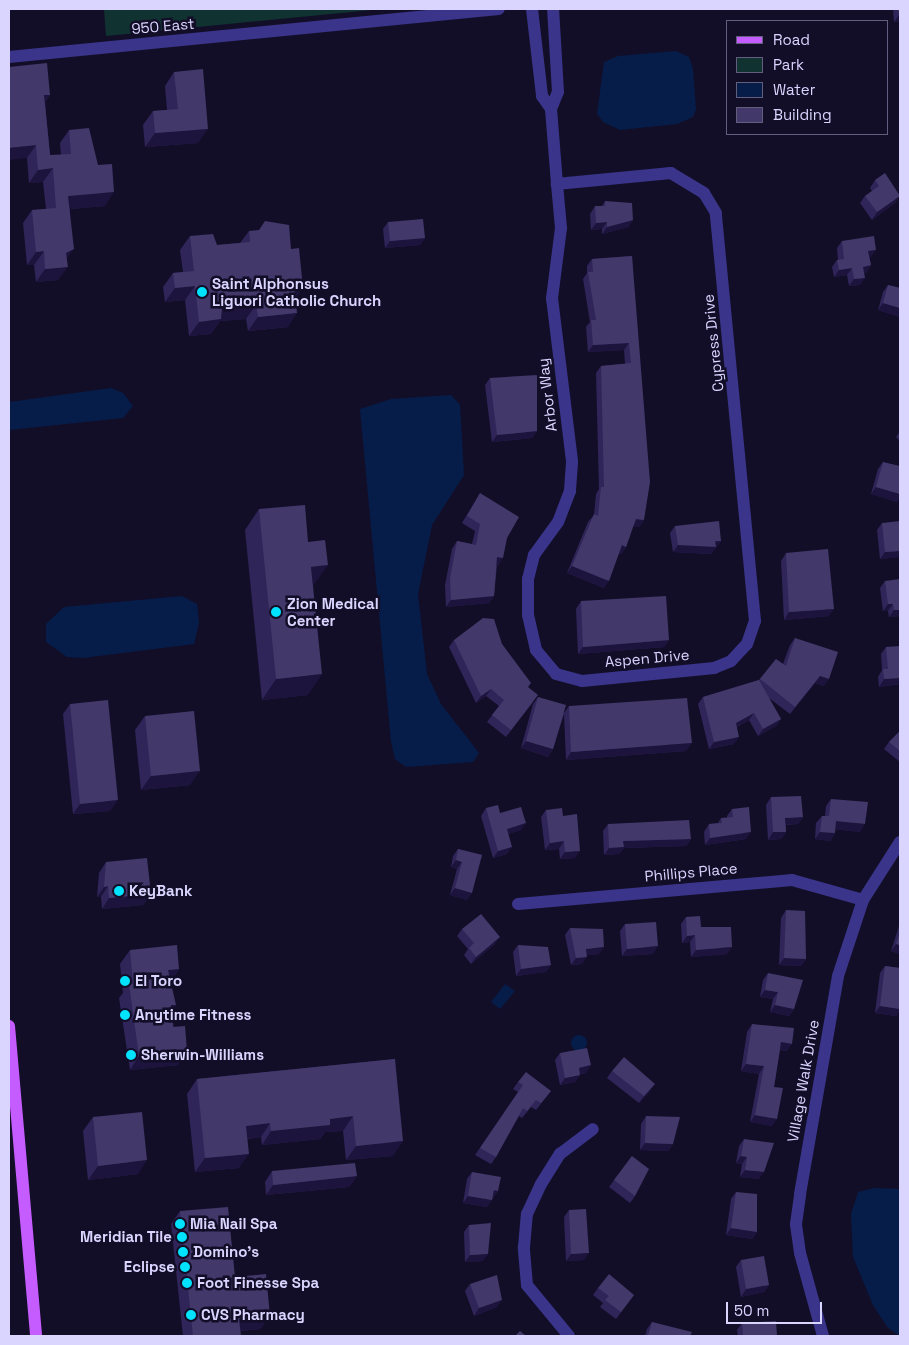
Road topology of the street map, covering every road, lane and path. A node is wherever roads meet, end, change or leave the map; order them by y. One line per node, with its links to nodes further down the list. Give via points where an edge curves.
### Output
1 (499, 9): 4 (street, 950 East)
2 (532, 9): 5 (street, Arbor Way, via 542,96)
3 (553, 9): 5 (street, Arbor Way, via 558,92)
4 (9, 57)
5 (551, 109): 6 (street, Arbor Way)
6 (558, 184): 7 (street, Cypress Drive, via 671,174 704,193 716,213 755,600 755,621); 8 (street, Arbor Way, via 561,228 552,298 572,462 570,491 558,522 534,555 528,579 528,615 536,650)
7 (747, 644): 8 (street, Aspen Drive, via 731,661 714,668 582,681 556,674)
8 (545, 664)
9 (900, 842): 10 (street, Village Walk Drive)
10 (863, 900): 11 (street, Phillips Place, via 792,880); 16 (street, Village Walk Drive, via 838,976 796,1224)
11 (518, 904)
12 (9, 1026): 14 (main road)
13 (593, 1129): 15 (street, via 560,1154 537,1191 526,1230 527,1285)
14 (36, 1336)
15 (570, 1336)
16 (824, 1336)

